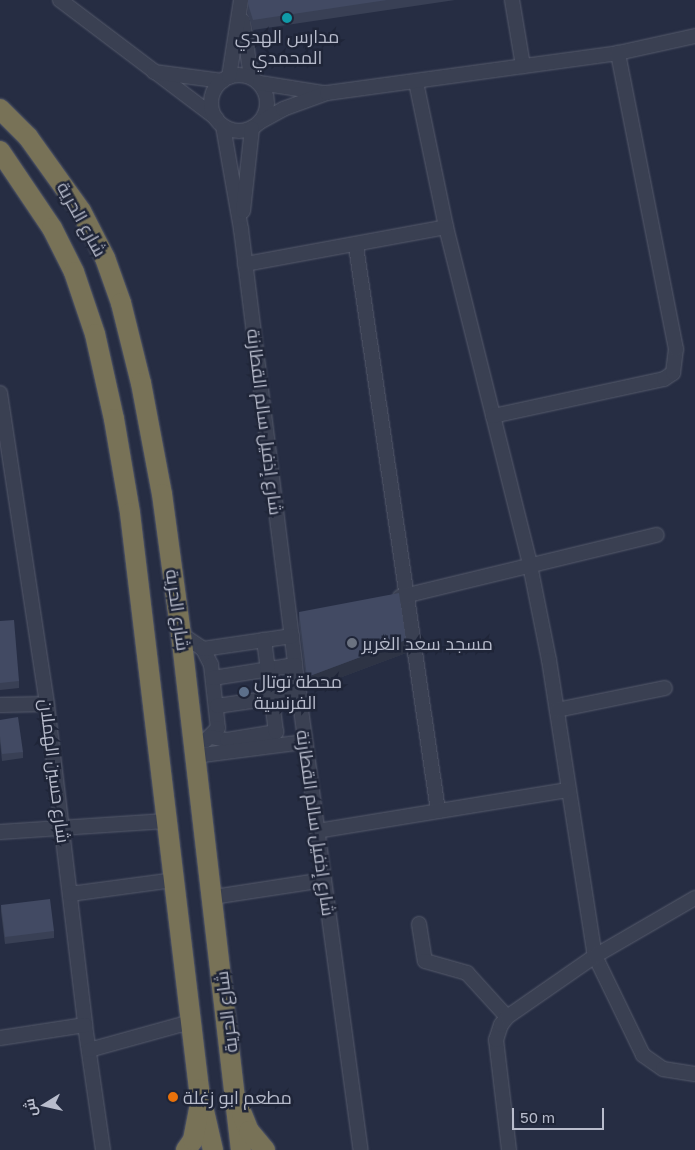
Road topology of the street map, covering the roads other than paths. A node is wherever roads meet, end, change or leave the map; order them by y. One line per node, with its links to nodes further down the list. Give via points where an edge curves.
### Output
1 (512, 0): 6 (street)
2 (66, 2): 7 (street)
3 (241, 5): 8 (street); 9 (street)
4 (695, 36): 5 (street)
5 (618, 53): 6 (street); 21 (street, via 676,349 673,373 664,379)
6 (523, 66): 10 (street)
7 (151, 72): 8 (street); 13 (street)
8 (225, 79): 9 (street); 13 (street, via 212,98)
9 (255, 80): 11 (street); 14 (street, via 267,103)
10 (416, 82): 11 (street); 16 (street)
11 (327, 93): 14 (street, via 283,109)
12 (0, 109): 27 (highway, شارع الحرية, via 28,137 81,211 105,258 121,303 141,382 160,485)
13 (220, 122): 14 (street, via 242,130); 17 (street, شارع إذفيل سالم القطارنة)
14 (256, 125): 17 (street, شارع إذفيل سالم القطارنة)
15 (0, 152): 46 (highway, شارع الحرية, via 52,228 74,272 95,334 130,513)
16 (446, 227): 18 (street); 21 (street)
17 (241, 229): 19 (street, شارع إذفيل سالم القطارنة)
18 (356, 246): 19 (street); 25 (street)
19 (245, 264): 28 (street, شارع إذفيل سالم القطارنة, via 295,617)
20 (0, 393): 22 (street, شارع حسين الهملان)
21 (492, 416): 24 (street)
22 (6, 458): 37 (street, شارع حسين الهملان)
23 (657, 535): 24 (street)
24 (530, 565): 25 (street); 40 (street)
25 (408, 595): 26 (street); 45 (street)
26 (382, 600)
27 (181, 634): 30 (street); 43 (highway, شارع الحرية)
28 (292, 636): 29 (street); 31 (street, شارع إذفيل سالم القطارنة)
29 (264, 640): 30 (street); 32 (street)
30 (203, 649): 33 (street)
31 (295, 665): 32 (street); 35 (street, شارع إذفيل سالم القطارنة)
32 (268, 669): 33 (street); 36 (street)
33 (213, 678): 39 (street)
34 (665, 688): 40 (street)
35 (299, 694): 36 (street); 42 (street, شارع إذفيل سالم القطارنة)
36 (273, 698): 39 (street); 41 (street, via 277,727 274,734 226,740)
37 (47, 704): 38 (street); 47 (street, شارع حسين الهملان)
38 (0, 706)
39 (217, 706): 41 (street, via 218,728)
40 (557, 710): 44 (street)
41 (211, 737): 43 (street)
42 (305, 742): 43 (street); 48 (street, شارع إذفيل سالم القطارنة)
43 (195, 753): 53 (highway, شارع الحرية)
44 (568, 790): 45 (street); 56 (street)
45 (438, 811): 48 (street)
46 (166, 821): 47 (street); 50 (highway, شارع الحرية)
47 (62, 830): 49 (street); 52 (street, شارع حسين الهملان)
48 (317, 831): 51 (street, شارع إذفيل سالم القطارنة)
49 (0, 832)
50 (173, 880): 52 (street); 58 (highway, شارع الحرية)
51 (324, 880): 53 (street); 70 (street, شارع إذفيل سالم القطارنة)
52 (70, 894): 59 (street, شارع حسين الهملان)
53 (213, 897): 64 (highway, شارع الحرية)
54 (695, 898): 56 (street)
55 (419, 924): 57 (street, via 425,961 467,973)
56 (595, 956): 57 (street); 62 (street, via 643,1055 663,1069)
57 (507, 1017): 71 (street, via 496,1040)
58 (191, 1022): 61 (street); 63 (highway, شارع الحرية)
59 (85, 1025): 60 (street); 61 (street, شارع حسين الهملان)
60 (0, 1038)
61 (89, 1050): 65 (street, شارع حسين الهملان)
62 (695, 1074)
63 (200, 1089): 66 (highway, via 198,1121); 67 (highway, شارع الحرية)
64 (236, 1099): 68 (highway, شارع الحرية); 69 (highway, via 249,1131)
65 (103, 1150)
66 (186, 1150)
67 (213, 1150)
68 (241, 1150)
69 (265, 1150)
70 (361, 1150)
71 (509, 1150)

